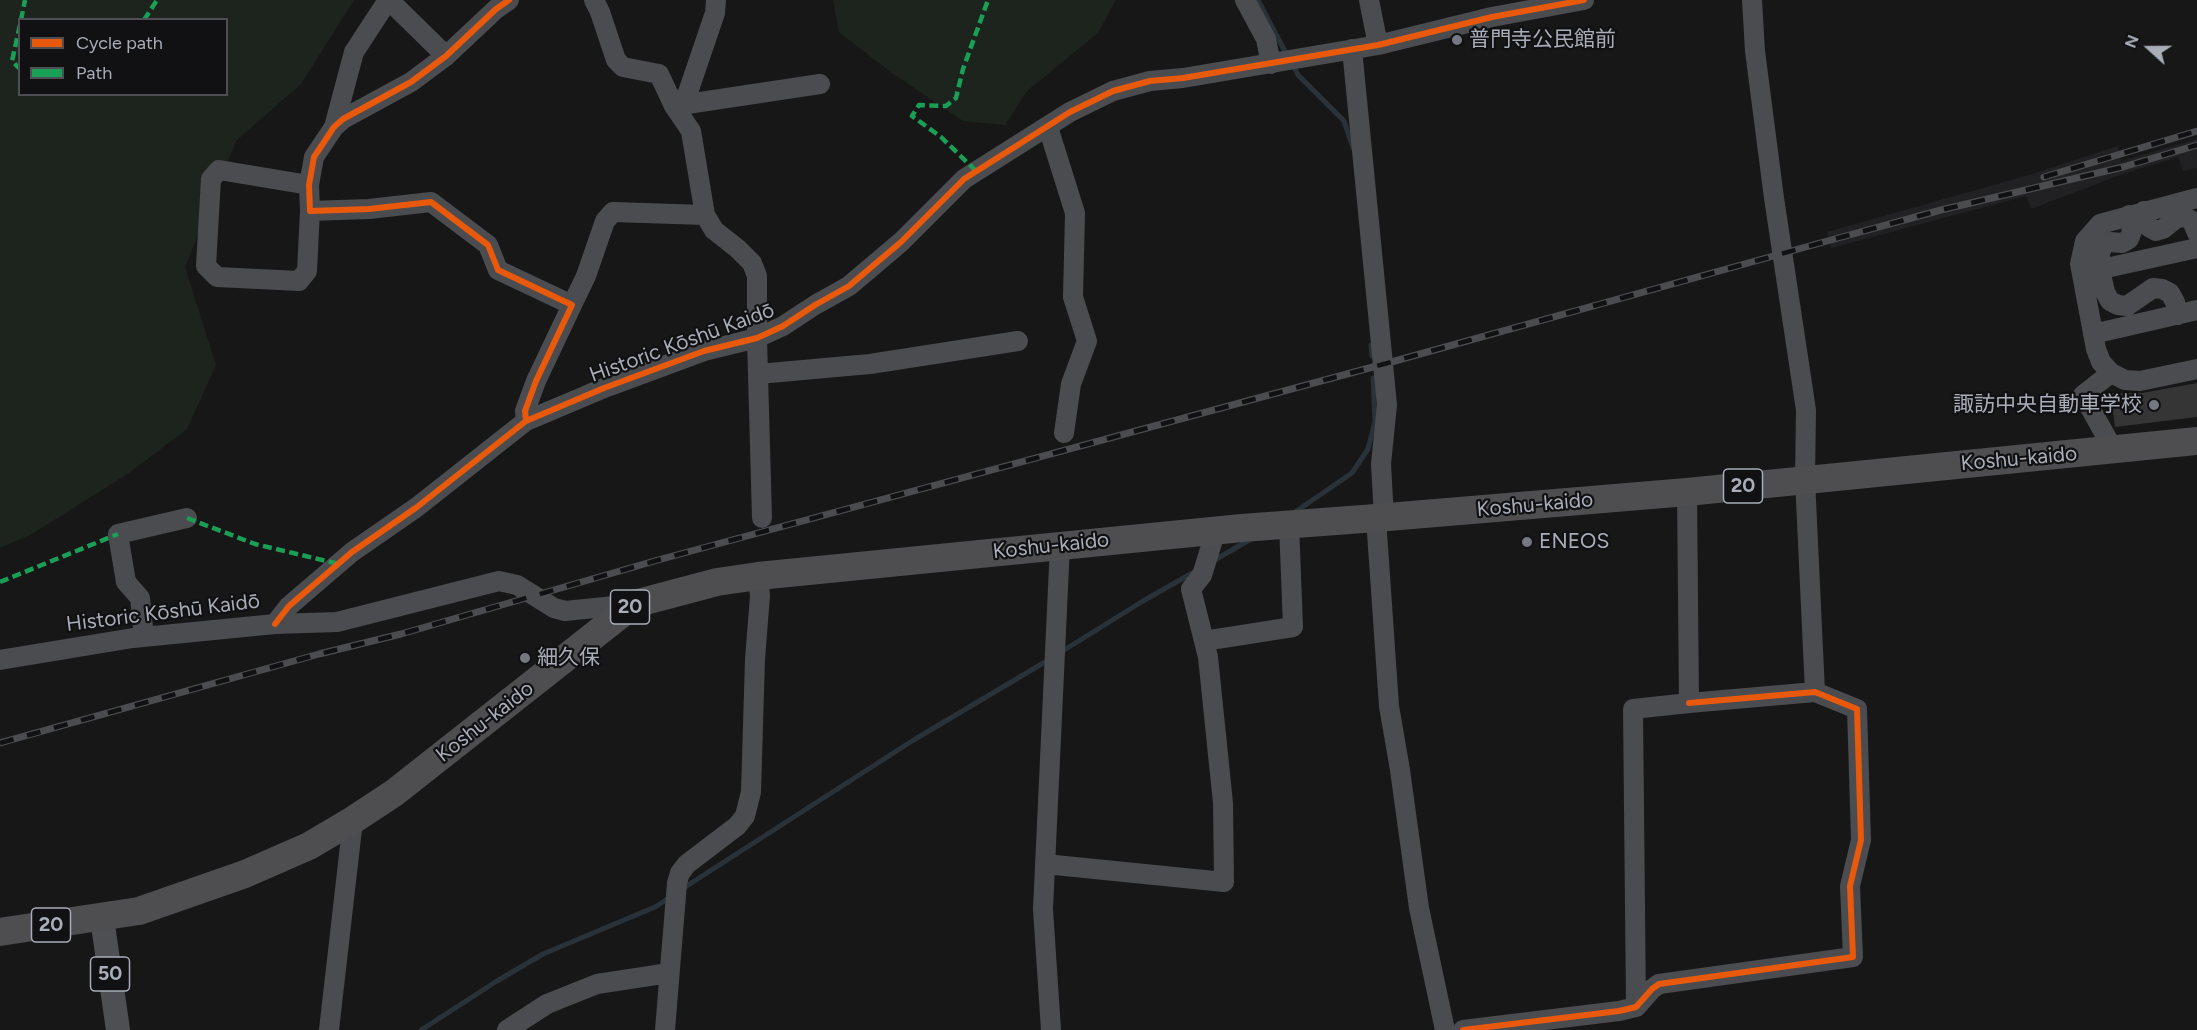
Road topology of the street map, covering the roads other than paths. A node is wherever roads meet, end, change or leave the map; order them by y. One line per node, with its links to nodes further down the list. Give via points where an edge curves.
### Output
1 (388, 0): 11 (street); 15 (street, via 354,52)
2 (509, 0): 11 (street)
3 (594, 0): 14 (street, via 616,60 623,67 659,74)
4 (716, 0): 14 (street, via 715,13)
5 (1245, 0): 12 (street)
6 (1368, 0): 9 (street)
7 (1584, 0): 9 (street, via 1492,17)
8 (1752, 0): 37 (street, via 1774,198 1806,410)
9 (1378, 45): 10 (street)
10 (1352, 49): 12 (street, Historic Kōshū Kaidō); 41 (street, via 1387,405)
11 (446, 56): 15 (street)
12 (1275, 64): 16 (street, Historic Kōshū Kaidō, via 1150,81 1113,91 1070,112)
13 (820, 84): 14 (street)
14 (679, 105): 21 (street, via 691,131)
15 (334, 127): 17 (street, via 315,157)
16 (1048, 128): 28 (street, Historic Kōshū Kaidō, via 964,179 901,243 849,286); 34 (street, via 1075,213 1073,297 1087,340 1071,384)
17 (309, 185): 19 (street); 19 (street, via 219,170 211,179 206,266 217,277 299,281 307,271)
18 (2197, 198): 20 (street)
19 (310, 211): 25 (street, via 431,202 488,245 498,270)
20 (2136, 213): 22 (street, via 2156,231 2185,217 2192,221); 24 (street, via 2100,224 2091,231 2081,255)
21 (705, 215): 25 (street, via 613,212 605,221); 28 (street, via 714,230 752,263 758,276)
22 (2197, 233)
23 (2197, 248): 24 (street)
24 (2091, 272): 26 (street, via 2110,301 2118,305 2127,306 2153,288 2170,293); 27 (street)
25 (572, 305): 33 (street, via 536,381 525,411)
26 (2187, 312): 27 (street)
27 (2093, 334): 31 (street, via 2101,362)
28 (757, 338): 32 (street); 33 (street, Historic Kōshū Kaidō, via 704,351)
29 (1018, 341): 32 (street, via 870,364)
30 (2197, 369): 31 (street, via 2140,381 2125,380)
31 (2111, 372): 36 (street, via 2083,394)
32 (758, 374): 40 (street)
33 (526, 421): 47 (street, Historic Kōshū Kaidō, via 417,507 352,552 288,606)
34 (1064, 433)
35 (2197, 441): 36 (highway, Koshu-kaido / 20)
36 (2113, 450): 37 (highway, Koshu-kaido / 20)
37 (1805, 479): 38 (highway, Koshu-kaido / 20); 51 (street)
38 (1687, 492): 41 (highway, Koshu-kaido / 20); 52 (street)
39 (187, 518): 48 (street, via 118,534 126,582 140,598)
40 (762, 518)
41 (1380, 518): 42 (highway, Koshu-kaido / 20); 64 (street, via 1389,706 1419,908)
42 (1289, 524): 43 (highway, Koshu-kaido / 20); 49 (street, via 1293,627)
43 (1222, 537): 44 (highway, Koshu-kaido / 20); 49 (street, via 1191,589)
44 (1060, 545): 45 (highway, Koshu-kaido / 20); 54 (street)
45 (758, 576): 46 (highway, Koshu-kaido / 20, via 679,590); 57 (street, via 751,792 746,816 680,873)
46 (634, 604): 47 (street, via 565,611 516,585 499,581 337,622); 53 (highway, Koshu-kaido / 20, via 413,779)
47 (275, 624): 48 (street, Historic Kōshū Kaidō)
48 (144, 637): 50 (street, Historic Kōshū Kaidō)
49 (1204, 641): 54 (street, via 1223,802 1224,882)
50 (0, 660)
51 (1815, 692): 52 (street); 58 (street, via 1857,709 1861,840 1850,886 1853,957 1659,984)
52 (1689, 703): 58 (street, via 1634,709)
53 (353, 820): 55 (highway, Koshu-kaido / 20, via 309,846 245,874 139,911); 60 (street)
54 (1045, 864): 63 (street, via 1043,909)
55 (102, 918): 56 (highway, Koshu-kaido / 20); 59 (main road, 50)
56 (0, 932)
57 (669, 973): 61 (street, via 597,984 547,1004); 62 (street)
58 (1636, 1007): 65 (street)
59 (118, 1030)
60 (329, 1030)
61 (507, 1030)
62 (665, 1030)
63 (1051, 1030)
64 (1445, 1030)
65 (1463, 1030)

